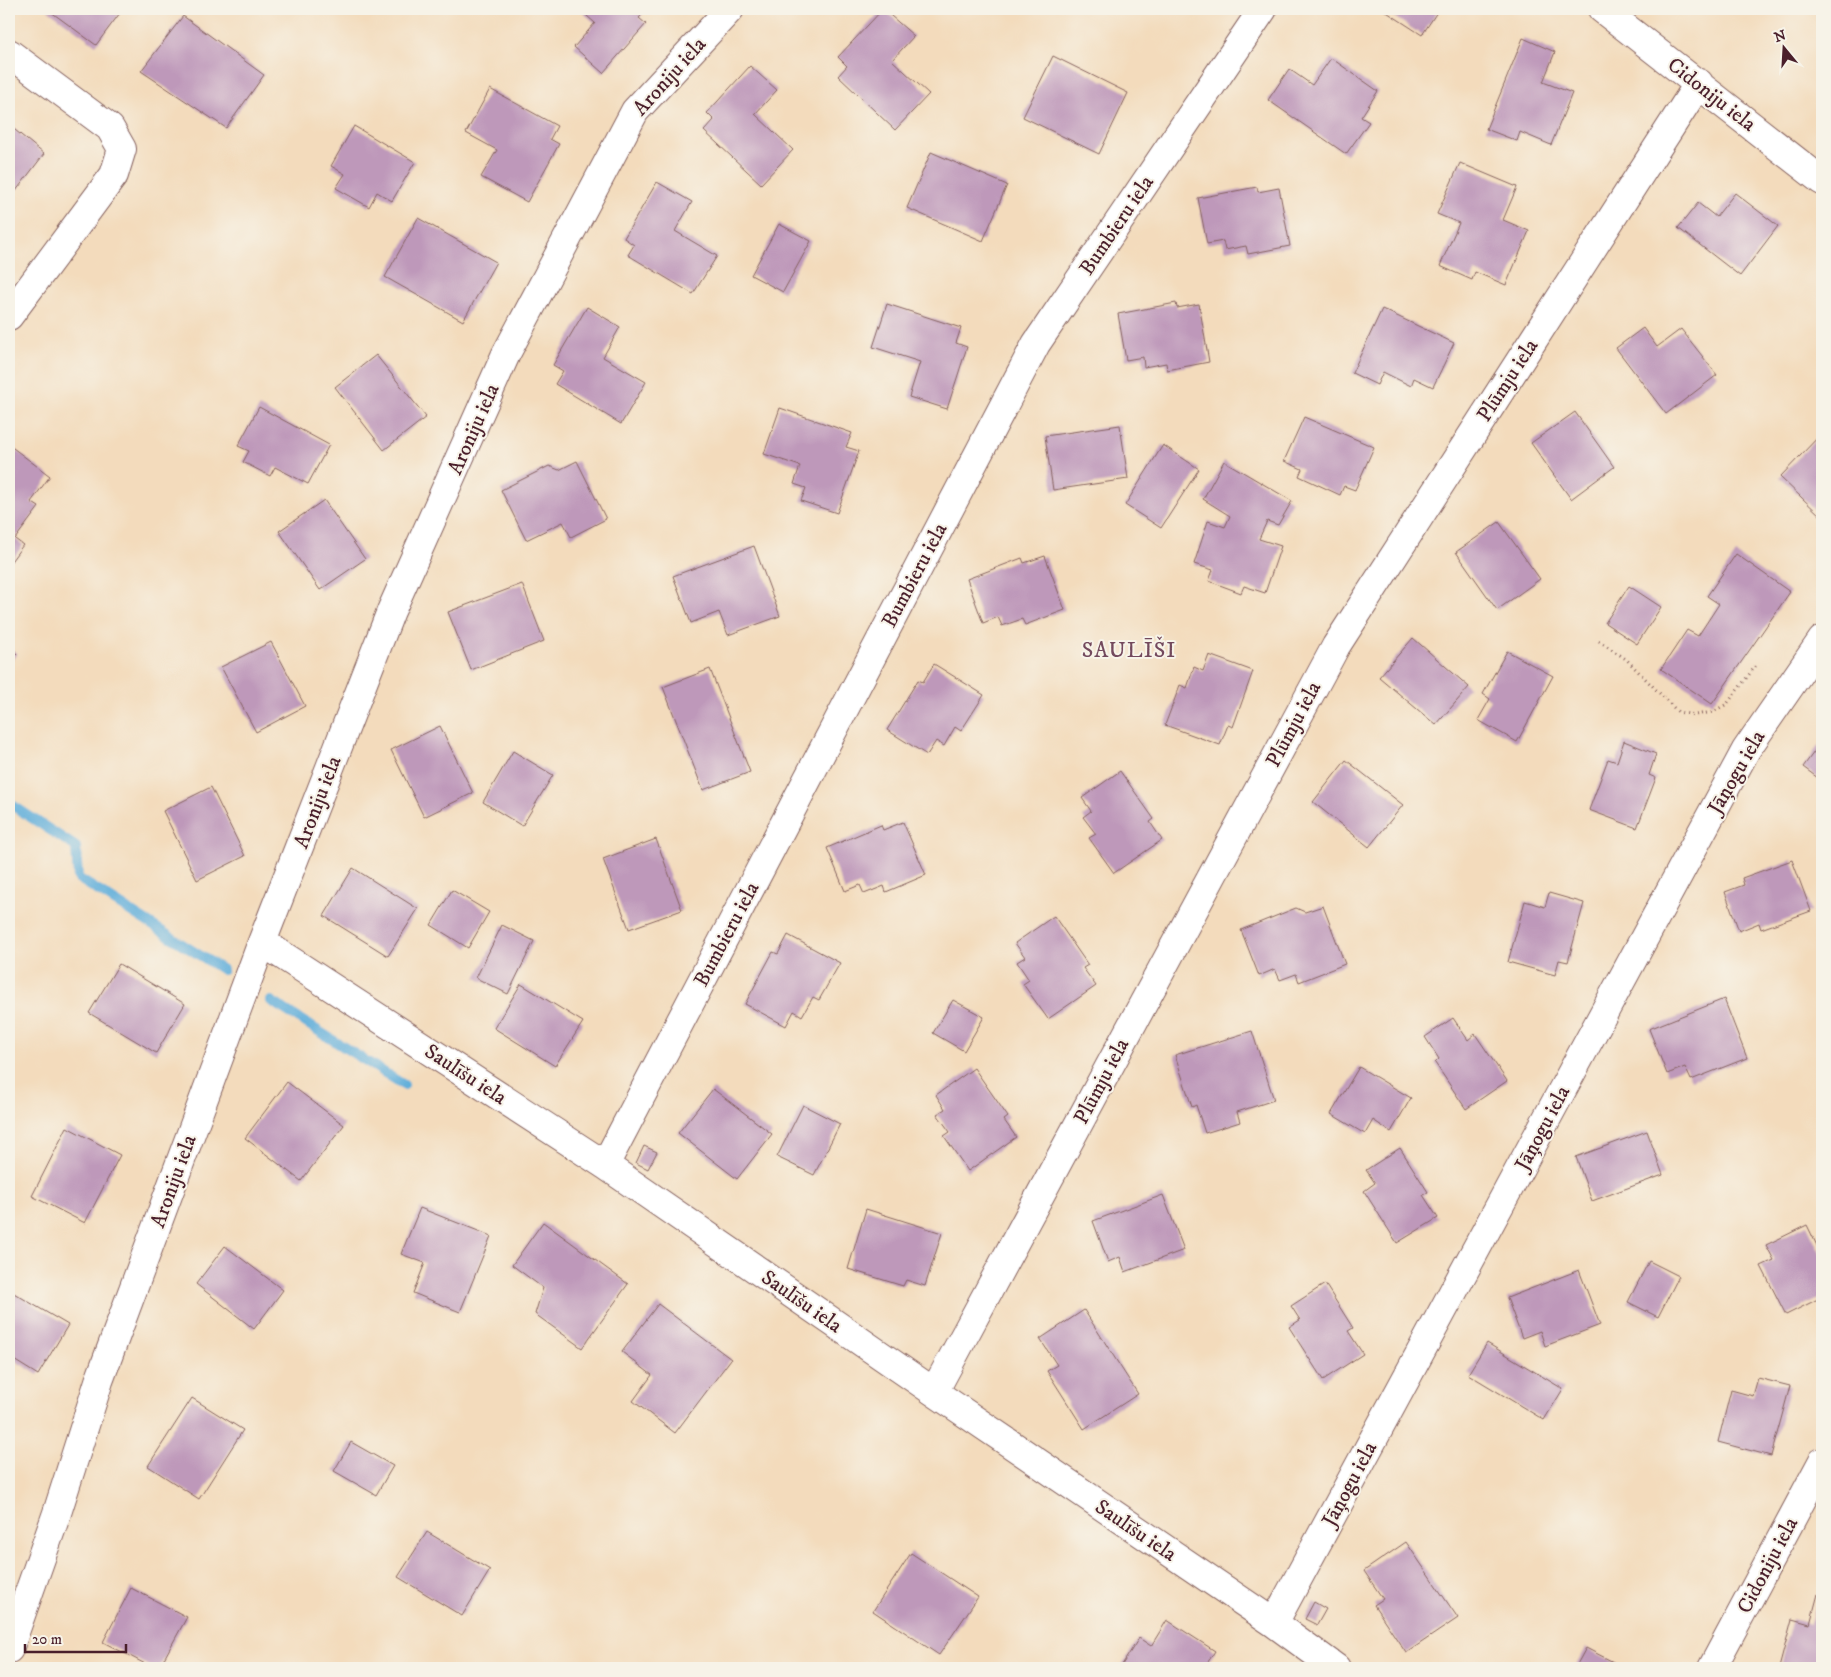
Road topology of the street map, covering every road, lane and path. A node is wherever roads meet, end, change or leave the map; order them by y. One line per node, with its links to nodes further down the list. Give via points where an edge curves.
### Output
1 (730, 9): 11 (street, Aroniju iela, via 634,111 506,354 391,611)
2 (1262, 9): 12 (street, Bumbieru iela, via 1036,344)
3 (1602, 9): 5 (street, Cidoniju iela)
4 (9, 53): 7 (street, via 110,128 122,149 114,175)
5 (1699, 83): 6 (street, Cidoniju iela); 13 (street, Plūmju iela, via 1336,646)
6 (1822, 181)
7 (9, 316)
8 (1822, 640): 15 (street, Jāņogu iela, via 1746,750)
9 (1599, 641): 10 (path, via 1626,658 1678,712 1695,715 1713,712 1727,704)
10 (1757, 664)
11 (262, 942): 12 (street, Saulīšu iela); 16 (street, Aroniju iela, via 99,1381)
12 (605, 1165): 13 (street, Saulīšu iela)
13 (934, 1392): 15 (street, Saulīšu iela)
14 (1822, 1462): 18 (street, Cidoniju iela)
15 (1274, 1623): 17 (street, Saulīšu iela)
16 (9, 1649)
17 (1336, 1668)
18 (1712, 1668)

